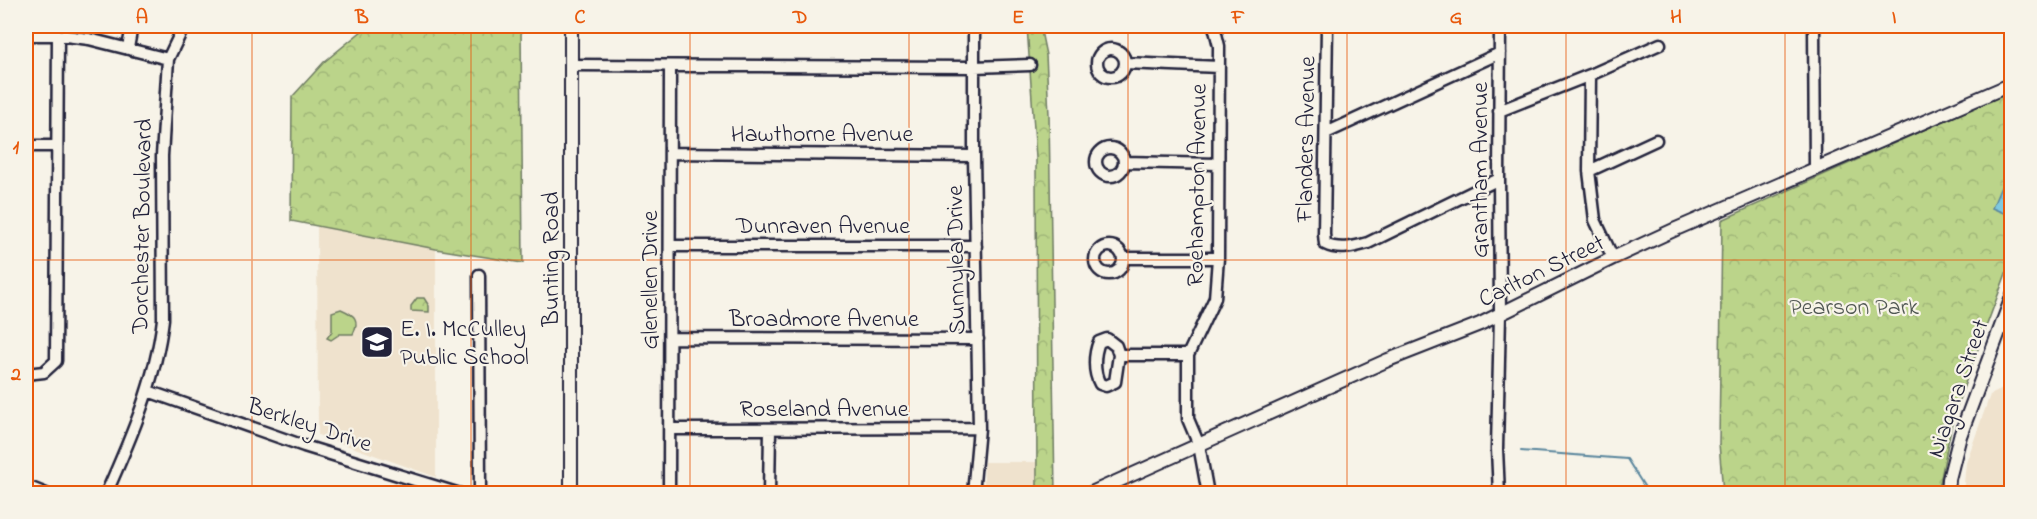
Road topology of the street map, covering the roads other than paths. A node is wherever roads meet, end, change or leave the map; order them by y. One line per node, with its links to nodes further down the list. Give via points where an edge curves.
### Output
1 (132, 26): 12 (street)
2 (184, 26): 14 (street)
3 (571, 26): 16 (main road, Bunting Road)
4 (974, 26): 19 (street, Sunnylea Drive)
5 (1214, 26): 20 (street, Roehampton Avenue)
6 (1328, 26): 24 (street, Flanders Avenue)
7 (1500, 26): 13 (street, Grantham Avenue)
8 (1814, 26): 32 (street)
9 (58, 34): 10 (street); 12 (street); 27 (street)
10 (26, 35)
11 (1660, 44): 21 (street)
12 (128, 48): 14 (street)
13 (1500, 53): 23 (street, Grantham Avenue); 24 (street)
14 (168, 59): 48 (street, Dorchester Boulevard, via 162,156 163,319)
15 (1125, 63): 20 (street)
16 (571, 65): 18 (street); 59 (main road, Bunting Road)
17 (1030, 65): 19 (street)
18 (670, 66): 19 (street); 28 (street, Glenellen Drive)
19 (974, 67): 29 (street, Sunnylea Drive)
20 (1219, 67): 31 (street, Roehampton Avenue)
21 (1590, 75): 23 (street); 33 (street)
22 (2012, 84): 32 (main road, Carlton Street)
23 (1499, 111): 34 (street, Grantham Avenue)
24 (1326, 133): 34 (street, Flanders Avenue, via 1324,234 1325,244 1333,248 1368,243)
25 (1656, 140): 33 (street)
26 (26, 146): 27 (street)
27 (57, 146): 47 (street, via 56,361 45,372)
28 (669, 153): 29 (street, Hawthorne Avenue); 35 (street, Glenellen Drive)
29 (974, 156): 36 (street, Sunnylea Drive)
30 (1124, 162): 31 (street)
31 (1218, 164): 38 (street, Roehampton Avenue)
32 (1815, 168): 39 (main road, Carlton Street)
33 (1589, 171): 39 (street, via 1595,220)
34 (1499, 178): 42 (street, Grantham Avenue)
35 (670, 246): 36 (street, Dunraven Avenue); 43 (street, Glenellen Drive)
36 (976, 246): 44 (street, Sunnylea Drive)
37 (1123, 258): 38 (street)
38 (1218, 258): 46 (street, Roehampton Avenue, via 1215,298)
39 (1613, 258): 42 (main road, Carlton Street)
40 (479, 275): 58 (street)
41 (2012, 297): 66 (main road, Niagara Street, via 1955,450)
42 (1500, 314): 52 (main road, Carlton Street); 65 (street, Grantham Avenue)
43 (670, 338): 44 (street, Broadmore Avenue); 50 (street, Glenellen Drive)
44 (978, 339): 49 (street, Sunnylea Drive)
45 (1119, 355): 46 (street)
46 (1188, 355): 52 (street, Roehampton Avenue, via 1188,419)
47 (26, 374)
48 (148, 391): 56 (street, Dorchester Boulevard); 57 (street, Berkley Drive, via 304,446)
49 (979, 428): 51 (street, Roseland Avenue); 62 (street, Sunnylea Drive)
50 (670, 429): 51 (street, Roseland Avenue); 60 (street, Glenellen Drive)
51 (770, 429): 61 (street)
52 (1199, 445): 54 (main road, Carlton Street); 64 (street, Roehampton Avenue)
53 (26, 486): 55 (street)
54 (1108, 489): 63 (main road, Carlton Street)
55 (46, 494)
56 (105, 494)
57 (460, 494)
58 (480, 494)
59 (571, 494)
60 (669, 494)
61 (769, 494)
62 (973, 494)
63 (1089, 494)
64 (1208, 494)
65 (1498, 494)
66 (1948, 494)

